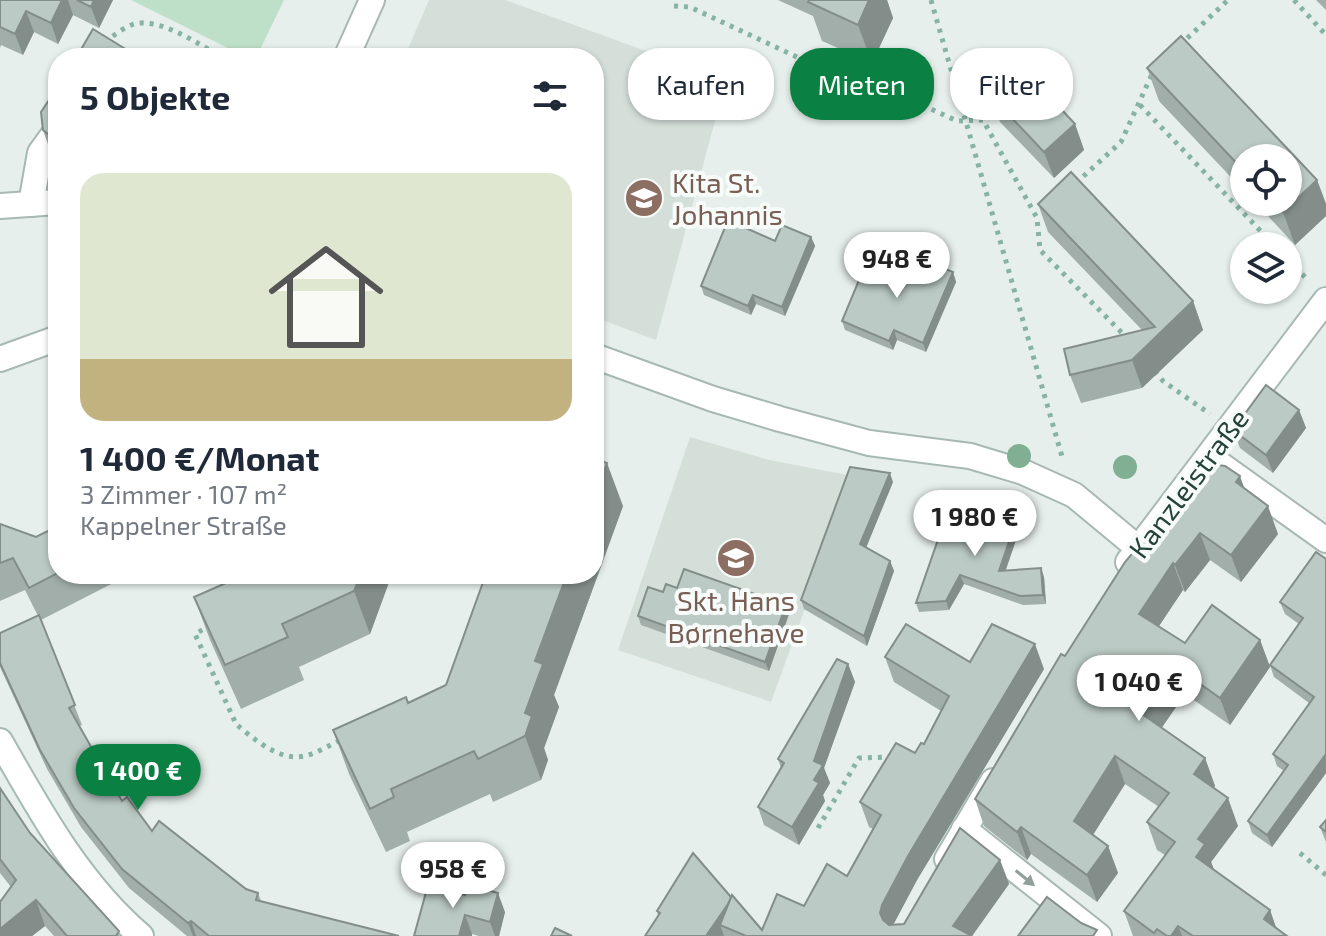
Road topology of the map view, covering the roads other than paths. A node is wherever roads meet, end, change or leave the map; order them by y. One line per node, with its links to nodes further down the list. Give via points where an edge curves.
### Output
1 (372, 0): 2 (street)
2 (350, 48)
3 (48, 142): 5 (street)
4 (48, 203): 5 (street)
5 (13, 205)
6 (1326, 300): 10 (street, Kanzleistraße)
7 (48, 342): 8 (street)
8 (0, 359)
9 (604, 359): 12 (street, via 768,416 869,443 970,456 1023,472 1074,495)
10 (1208, 455): 11 (street); 12 (street, Kanzleistraße)
11 (1326, 540)
12 (1138, 548): 13 (street, Kanzleistraße)
13 (1112, 586)
14 (0, 741): 18 (street, via 54,837)
15 (1001, 767): 16 (street)
16 (964, 829): 17 (street); 19 (street, one-way to 19)
17 (936, 878)
18 (141, 936)
19 (1099, 936)

